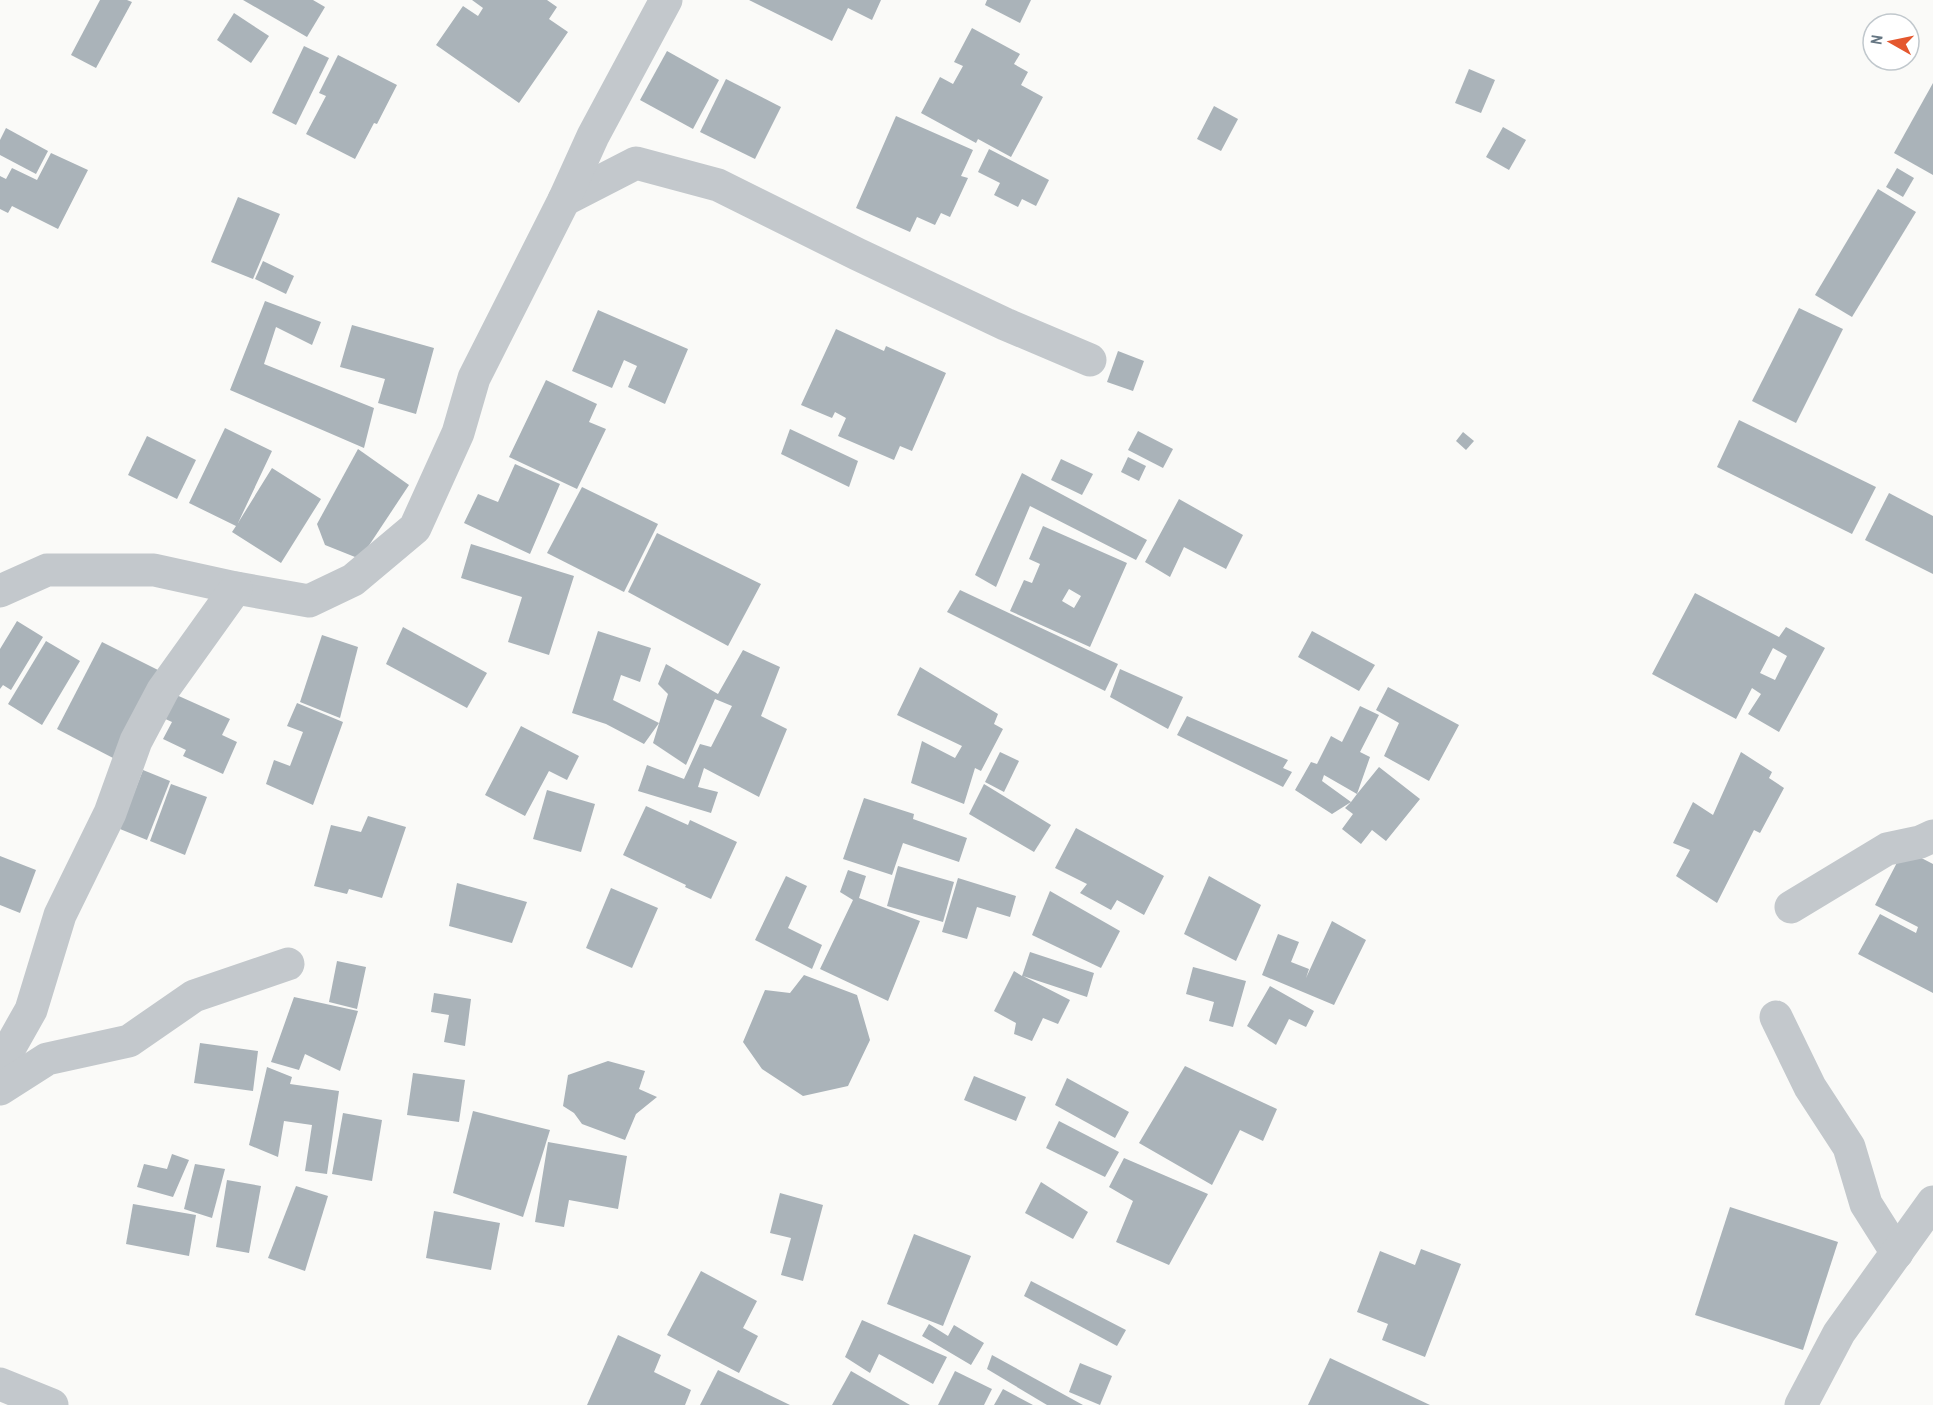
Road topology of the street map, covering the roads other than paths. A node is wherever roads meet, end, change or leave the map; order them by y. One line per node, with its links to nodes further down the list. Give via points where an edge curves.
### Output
1 (666, 0): 2 (street, via 593,136)
2 (564, 200): 3 (street, via 636,163 718,185 994,319); 4 (street, via 474,378 458,433 415,528 353,580 309,601)
3 (1090, 360)
4 (236, 588): 5 (street, via 154,570 47,570); 10 (street, via 163,690 136,741 110,813 60,915 31,1010)
5 (0, 591)
6 (1933, 836): 7 (street, via 1887,849)
7 (1791, 907)
8 (288, 964): 11 (street, via 194,996 129,1041 47,1059)
9 (1776, 1017): 13 (street, via 1810,1087 1849,1147 1866,1204)
10 (3, 1056)
11 (0, 1089)
12 (1933, 1202): 13 (street)
13 (1897, 1253): 16 (street, via 1839,1333)
14 (0, 1384): 15 (street)
15 (52, 1405)
16 (1801, 1405)

